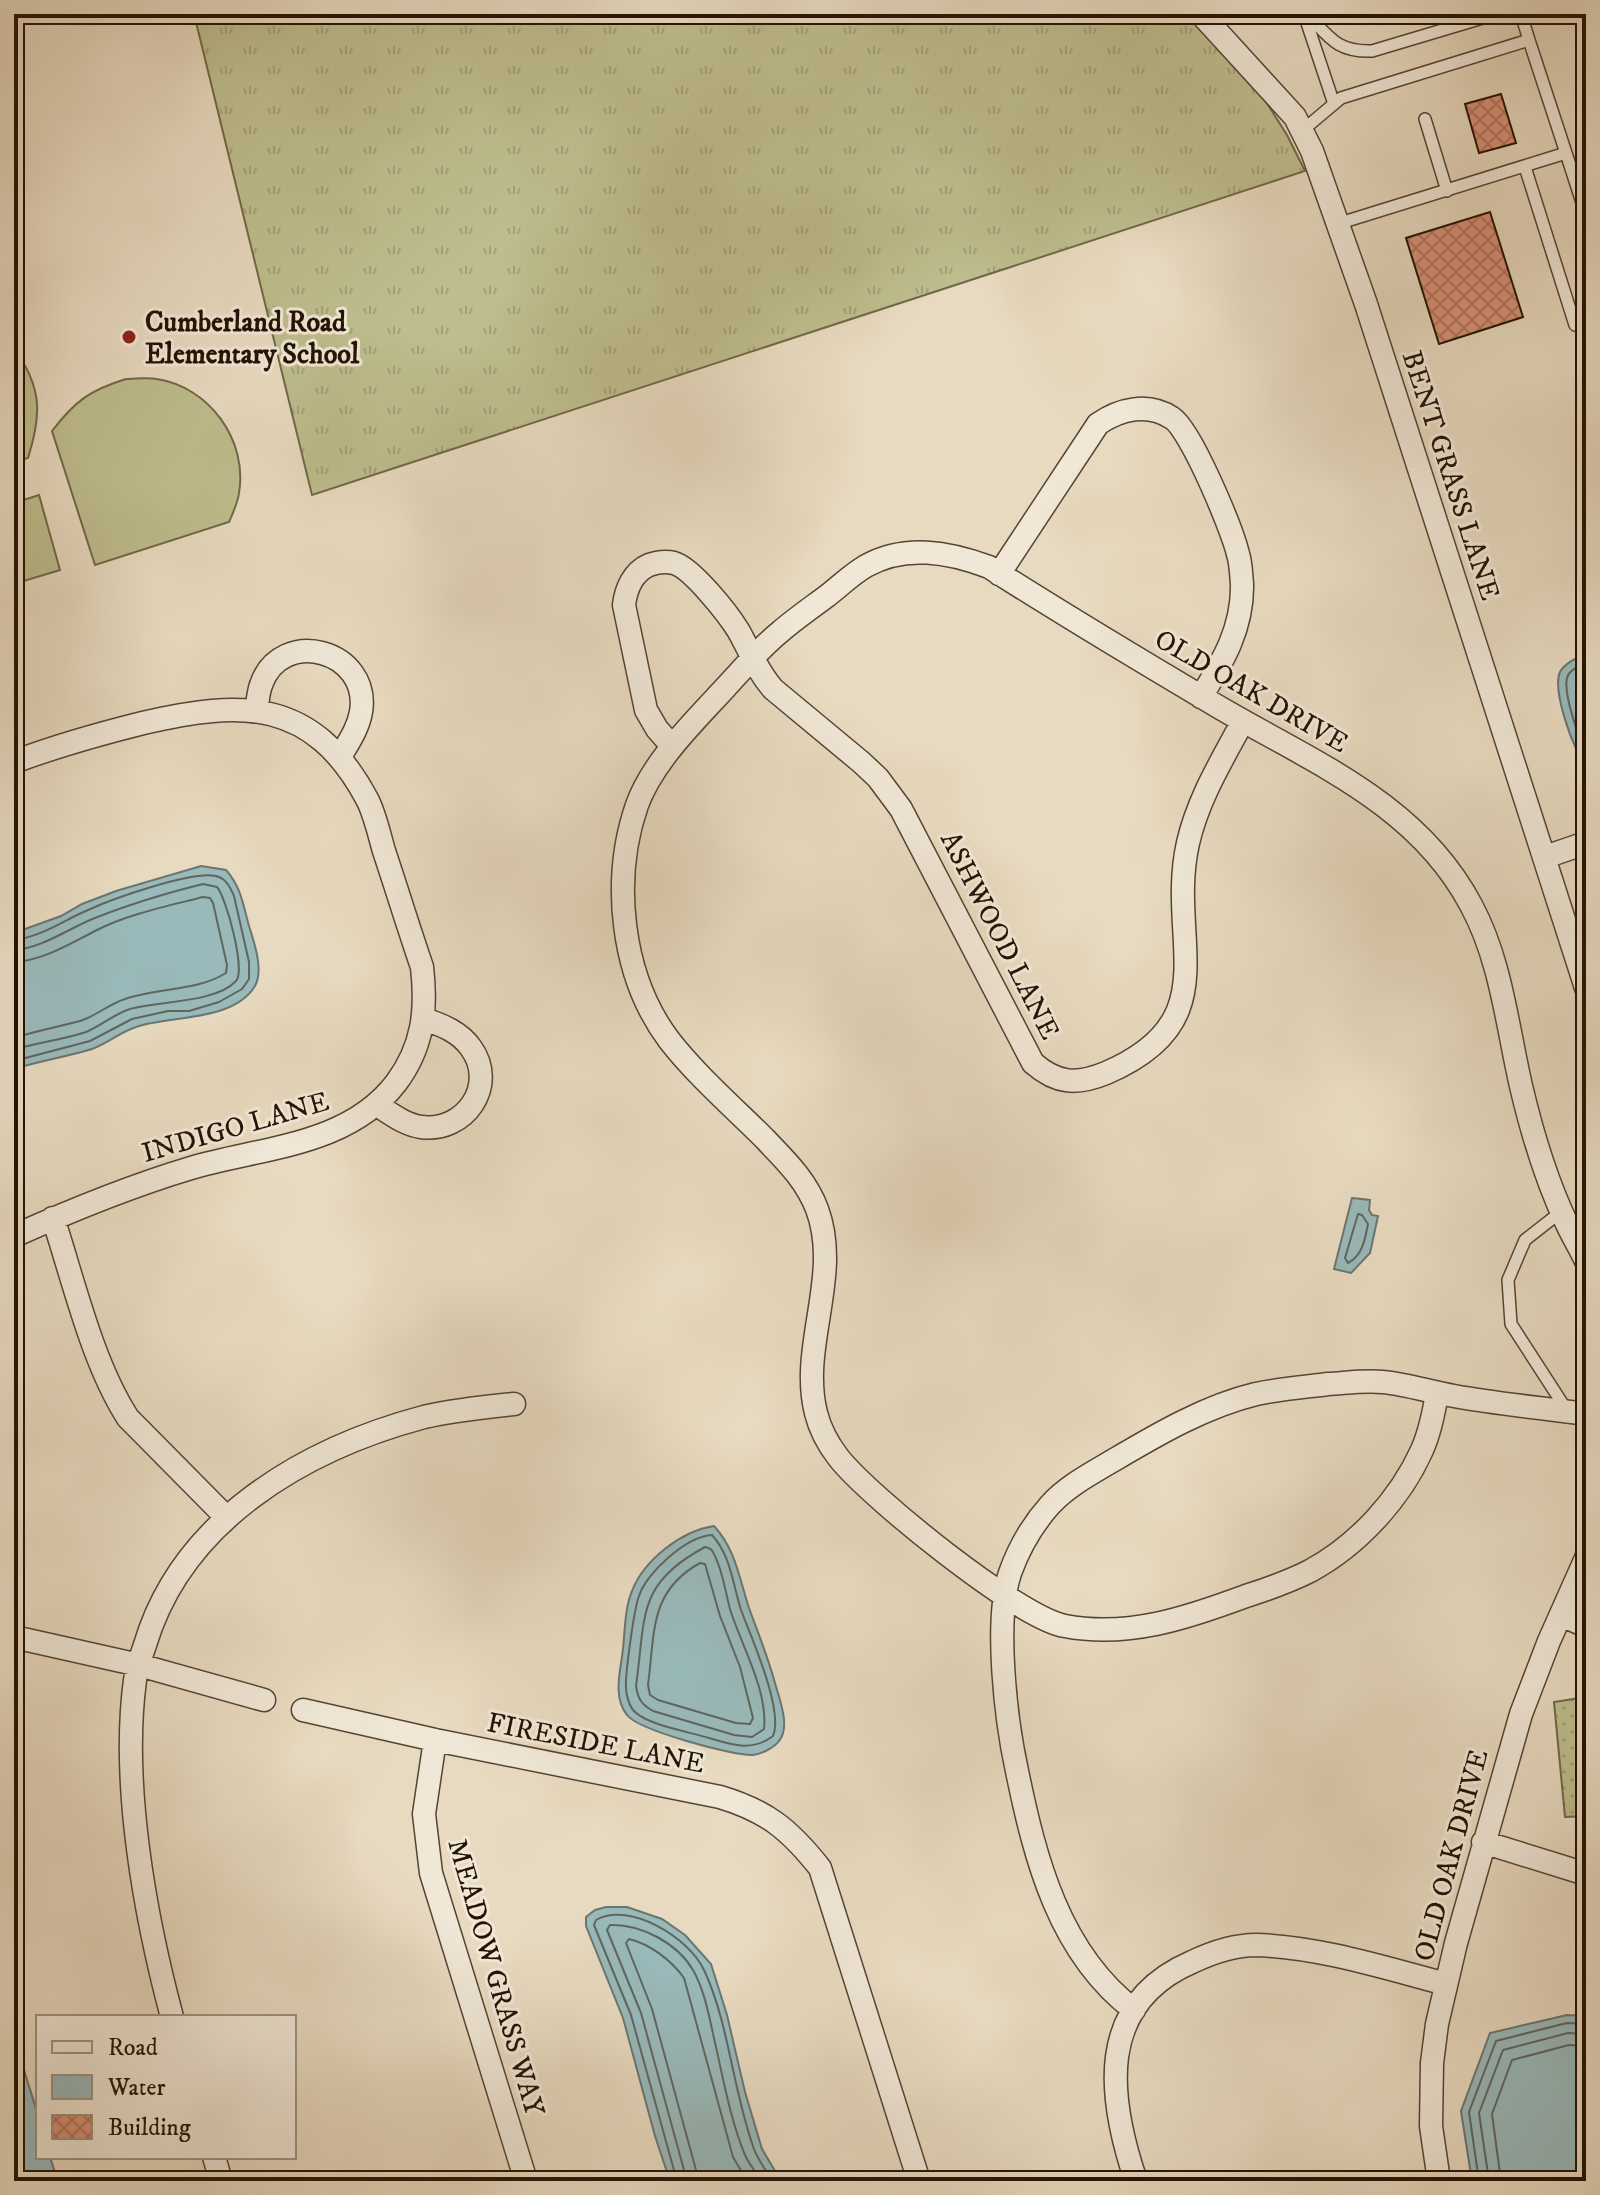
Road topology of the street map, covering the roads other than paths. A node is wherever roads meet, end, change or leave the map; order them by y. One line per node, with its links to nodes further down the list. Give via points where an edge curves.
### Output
1 (1201, 14): 8 (street, BENT GRASS LANE)
2 (1306, 14): 3 (lane, via 1333,42 1353,51 1372,51); 6 (lane)
3 (1496, 14)
4 (1521, 14): 5 (lane)
5 (1529, 40): 6 (lane); 9 (lane)
6 (1334, 104): 8 (lane)
7 (1425, 119): 11 (lane)
8 (1303, 130): 13 (street, BENT GRASS LANE)
9 (1566, 153): 10 (lane); 12 (lane)
10 (1525, 167): 11 (lane); 14 (lane, via 1575,325)
11 (1447, 191): 13 (lane)
12 (1586, 215)
13 (1337, 224): 24 (street, BENT GRASS LANE)
14 (1586, 321)
15 (999, 574): 16 (street, OLD OAK DRIVE, via 959,556 920,551 893,556 867,566 776,634); 17 (street, OLD OAK DRIVE); 17 (street, via 1098,424 1127,409 1175,419 1226,518 1239,555 1242,586 1231,647)
16 (752, 659): 19 (street, ASHWOOD LANE, via 773,689 861,762 901,809 1033,1063 1057,1079 1093,1078 1116,1069 1159,1042 1173,1020 1183,998 1186,970 1183,868 1188,842 1207,788); 20 (street, OLD OAK DRIVE); 20 (street, ASHWOOD LANE, via 737,629 683,567 661,562 641,569 624,605 646,710)
17 (1201, 697): 19 (street, OLD OAK DRIVE)
18 (256, 710): 21 (street, INDIGO LANE, via 308,729); 21 (street, via 261,685 274,664 309,651 336,657 349,669 361,696 358,725); 22 (street, INDIGO LANE, via 191,712)
19 (1243, 721): 28 (street, OLD OAK DRIVE, via 1361,787 1423,838 1451,871 1488,945 1536,1143)
20 (672, 746): 37 (street, OLD OAK DRIVE, via 638,803 627,849 623,894 630,959 668,1038 797,1172 819,1214 825,1280 812,1383 825,1437 862,1484)
21 (340, 757): 26 (street, INDIGO LANE, via 369,802 422,967)
22 (14, 762)
23 (1586, 843): 24 (street)
24 (1545, 857): 25 (street, BENT GRASS LANE)
25 (1586, 988)
26 (424, 1019): 27 (street, INDIGO LANE, via 411,1061); 27 (street, via 451,1029 471,1047 480,1070 478,1096 460,1118 436,1127 405,1122)
27 (377, 1105): 29 (street, INDIGO LANE, via 336,1130 153,1179)
28 (1562, 1211): 31 (street, OLD OAK DRIVE); 34 (lane, via 1525,1240 1508,1280 1511,1324)
29 (53, 1218): 30 (street, INDIGO LANE); 35 (street, via 120,1406)
30 (14, 1236)
31 (1586, 1261)
32 (1437, 1393): 34 (street); 37 (street, via 1384,1382 1293,1388 1255,1394 1154,1436 1051,1503 1029,1531); 37 (street, OLD OAK DRIVE, via 1422,1450 1389,1502 1349,1544 1310,1571 1211,1609 1128,1629 1061,1626)
33 (514, 1404): 35 (street, via 427,1417 357,1440 284,1476)
34 (1577, 1413)
35 (226, 1517): 41 (street, via 169,1589)
36 (1586, 1558): 38 (street, OLD OAK DRIVE)
37 (1005, 1596): 48 (street, via 1003,1649 1013,1754 1029,1833 1072,1940 1091,1971)
38 (1561, 1615): 39 (street); 45 (street, OLD OAK DRIVE, via 1521,1714)
39 (1586, 1626)
40 (14, 1637): 41 (street)
41 (139, 1665): 42 (street); 49 (street, via 133,1749 140,1865)
42 (264, 1700)
43 (303, 1710): 44 (street, FIRESIDE LANE)
44 (435, 1740): 52 (street, MEADOW GRASS WAY, via 424,1814 431,1873); 53 (street, FIRESIDE LANE, via 720,1797 774,1820 804,1847 820,1868 832,1901)
45 (1483, 1842): 46 (street); 47 (street, OLD OAK DRIVE)
46 (1586, 1874)
47 (1446, 1984): 48 (street, via 1337,1957 1253,1945 1210,1954 1172,1970); 55 (street, OLD OAK DRIVE, via 1432,2063 1431,2126)
48 (1134, 2010): 54 (street, via 1119,2035 1115,2066 1116,2106)
49 (171, 2015)
50 (215, 2159): 51 (street)
51 (221, 2181)
52 (526, 2181)
53 (919, 2181)
54 (1136, 2181)
55 (1439, 2181)

